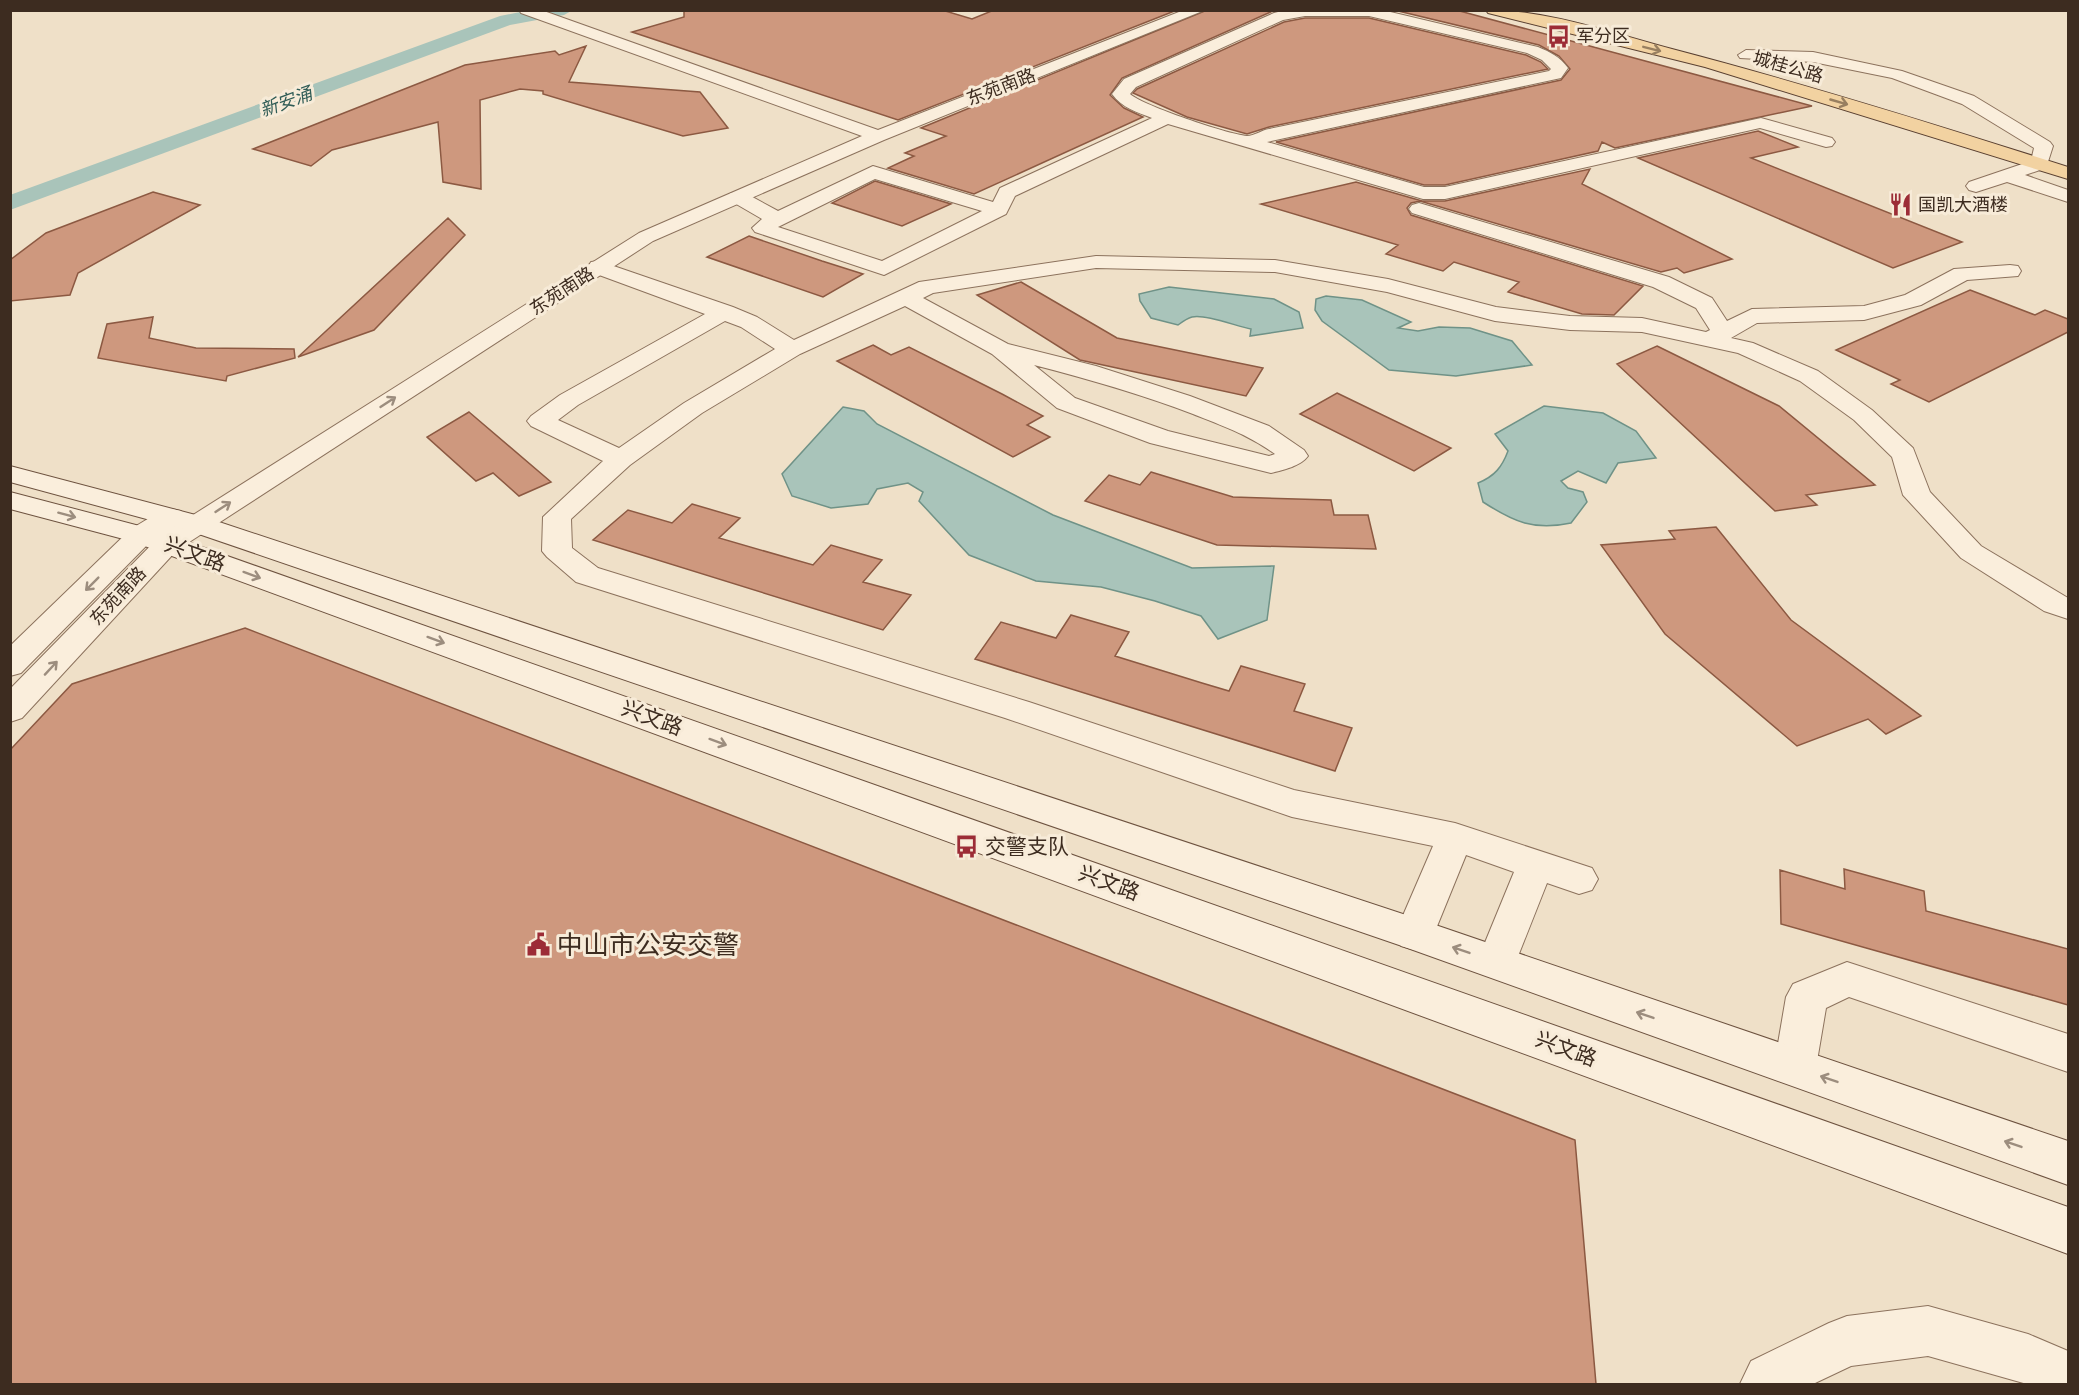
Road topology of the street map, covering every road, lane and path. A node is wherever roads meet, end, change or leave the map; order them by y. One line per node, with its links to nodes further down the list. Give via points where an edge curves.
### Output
1 (1176, 10): 11 (street, 东苑南路)
2 (1198, 10): 11 (street, 东苑南路)
3 (1493, 10): 14 (main road, 城桂公路, one-way to 14, via 1699,61 1919,125)
4 (1548, 10): 6 (main road)
5 (530, 12): 11 (street)
6 (1714, 48)
7 (1741, 54): 8 (main road, 城桂公路); 14 (street, via 1813,57 1896,74 1968,100)
8 (1815, 74)
9 (1167, 118): 12 (street); 12 (street, via 1130,103 1120,94 1130,83 1279,16 1305,12 1337,10 1380,15 1532,50 1560,68 1555,75 1269,134); 21 (street, via 1007,192)
10 (1970, 121): 14 (main road, 城桂公路)
11 (871, 133): 19 (street, 东苑南路); 33 (street, 东苑南路, via 695,201 630,233)
12 (1251, 142): 13 (street, via 1423,193 1446,193 1761,123)
13 (1826, 142)
14 (2048, 154): 15 (main road, 城桂公路); 16 (street)
15 (2068, 173)
16 (2006, 175): 17 (street); 18 (street)
17 (1976, 186)
18 (2068, 196)
19 (738, 197): 22 (street); 23 (street, 东苑南路, via 646,237)
20 (1419, 209): 27 (street, via 1661,282 1704,303)
21 (999, 210): 22 (street, via 873,172); 22 (street, via 884,268 762,228)
22 (777, 219)
23 (599, 267): 26 (street); 33 (street, 东苑南路, one-way to 23)
24 (2010, 271): 27 (street, via 1962,274 1913,300 1864,313 1752,316)
25 (907, 298): 27 (street, via 927,287 1096,262 1275,266 1388,286 1495,314); 28 (street); 29 (street)
26 (724, 312): 28 (street, via 749,322); 30 (street, via 569,400 540,421)
27 (1717, 336): 34 (street, via 1809,376 1863,415 1904,454 1917,495 1971,552)
28 (792, 349): 30 (street, via 693,408)
29 (1000, 349): 29 (street, via 1066,404 1159,437 1271,465 1295,456 1260,431 1181,401)
30 (621, 459): 37 (street, via 557,517 557,551 587,575 1017,710 1292,803)
31 (10, 474): 33 (street, 兴文路)
32 (10, 500): 33 (street, 兴文路, one-way to 33)
33 (169, 530): 35 (street, 东苑南路, one-way to 35); 36 (street, 东苑南路, one-way to 33); 40 (street, 兴文路); 45 (street, 兴文路, one-way to 45, via 501,663)
34 (2068, 609)
35 (10, 665)
36 (10, 710)
37 (1455, 837): 38 (street); 40 (street)
38 (1536, 864): 39 (street); 41 (street)
39 (1579, 879)
40 (1415, 934): 41 (street, 兴文路, one-way to 40)
41 (1497, 962): 43 (street, 兴文路, one-way to 41)
42 (2068, 1053): 43 (street, via 1848,980 1807,998)
43 (1795, 1067): 44 (street, 兴文路, one-way to 43)
44 (2068, 1163)
45 (2068, 1231)
46 (2068, 1377): 47 (street, via 2028,1359 1928,1330 1847,1341)
47 (1765, 1384)

